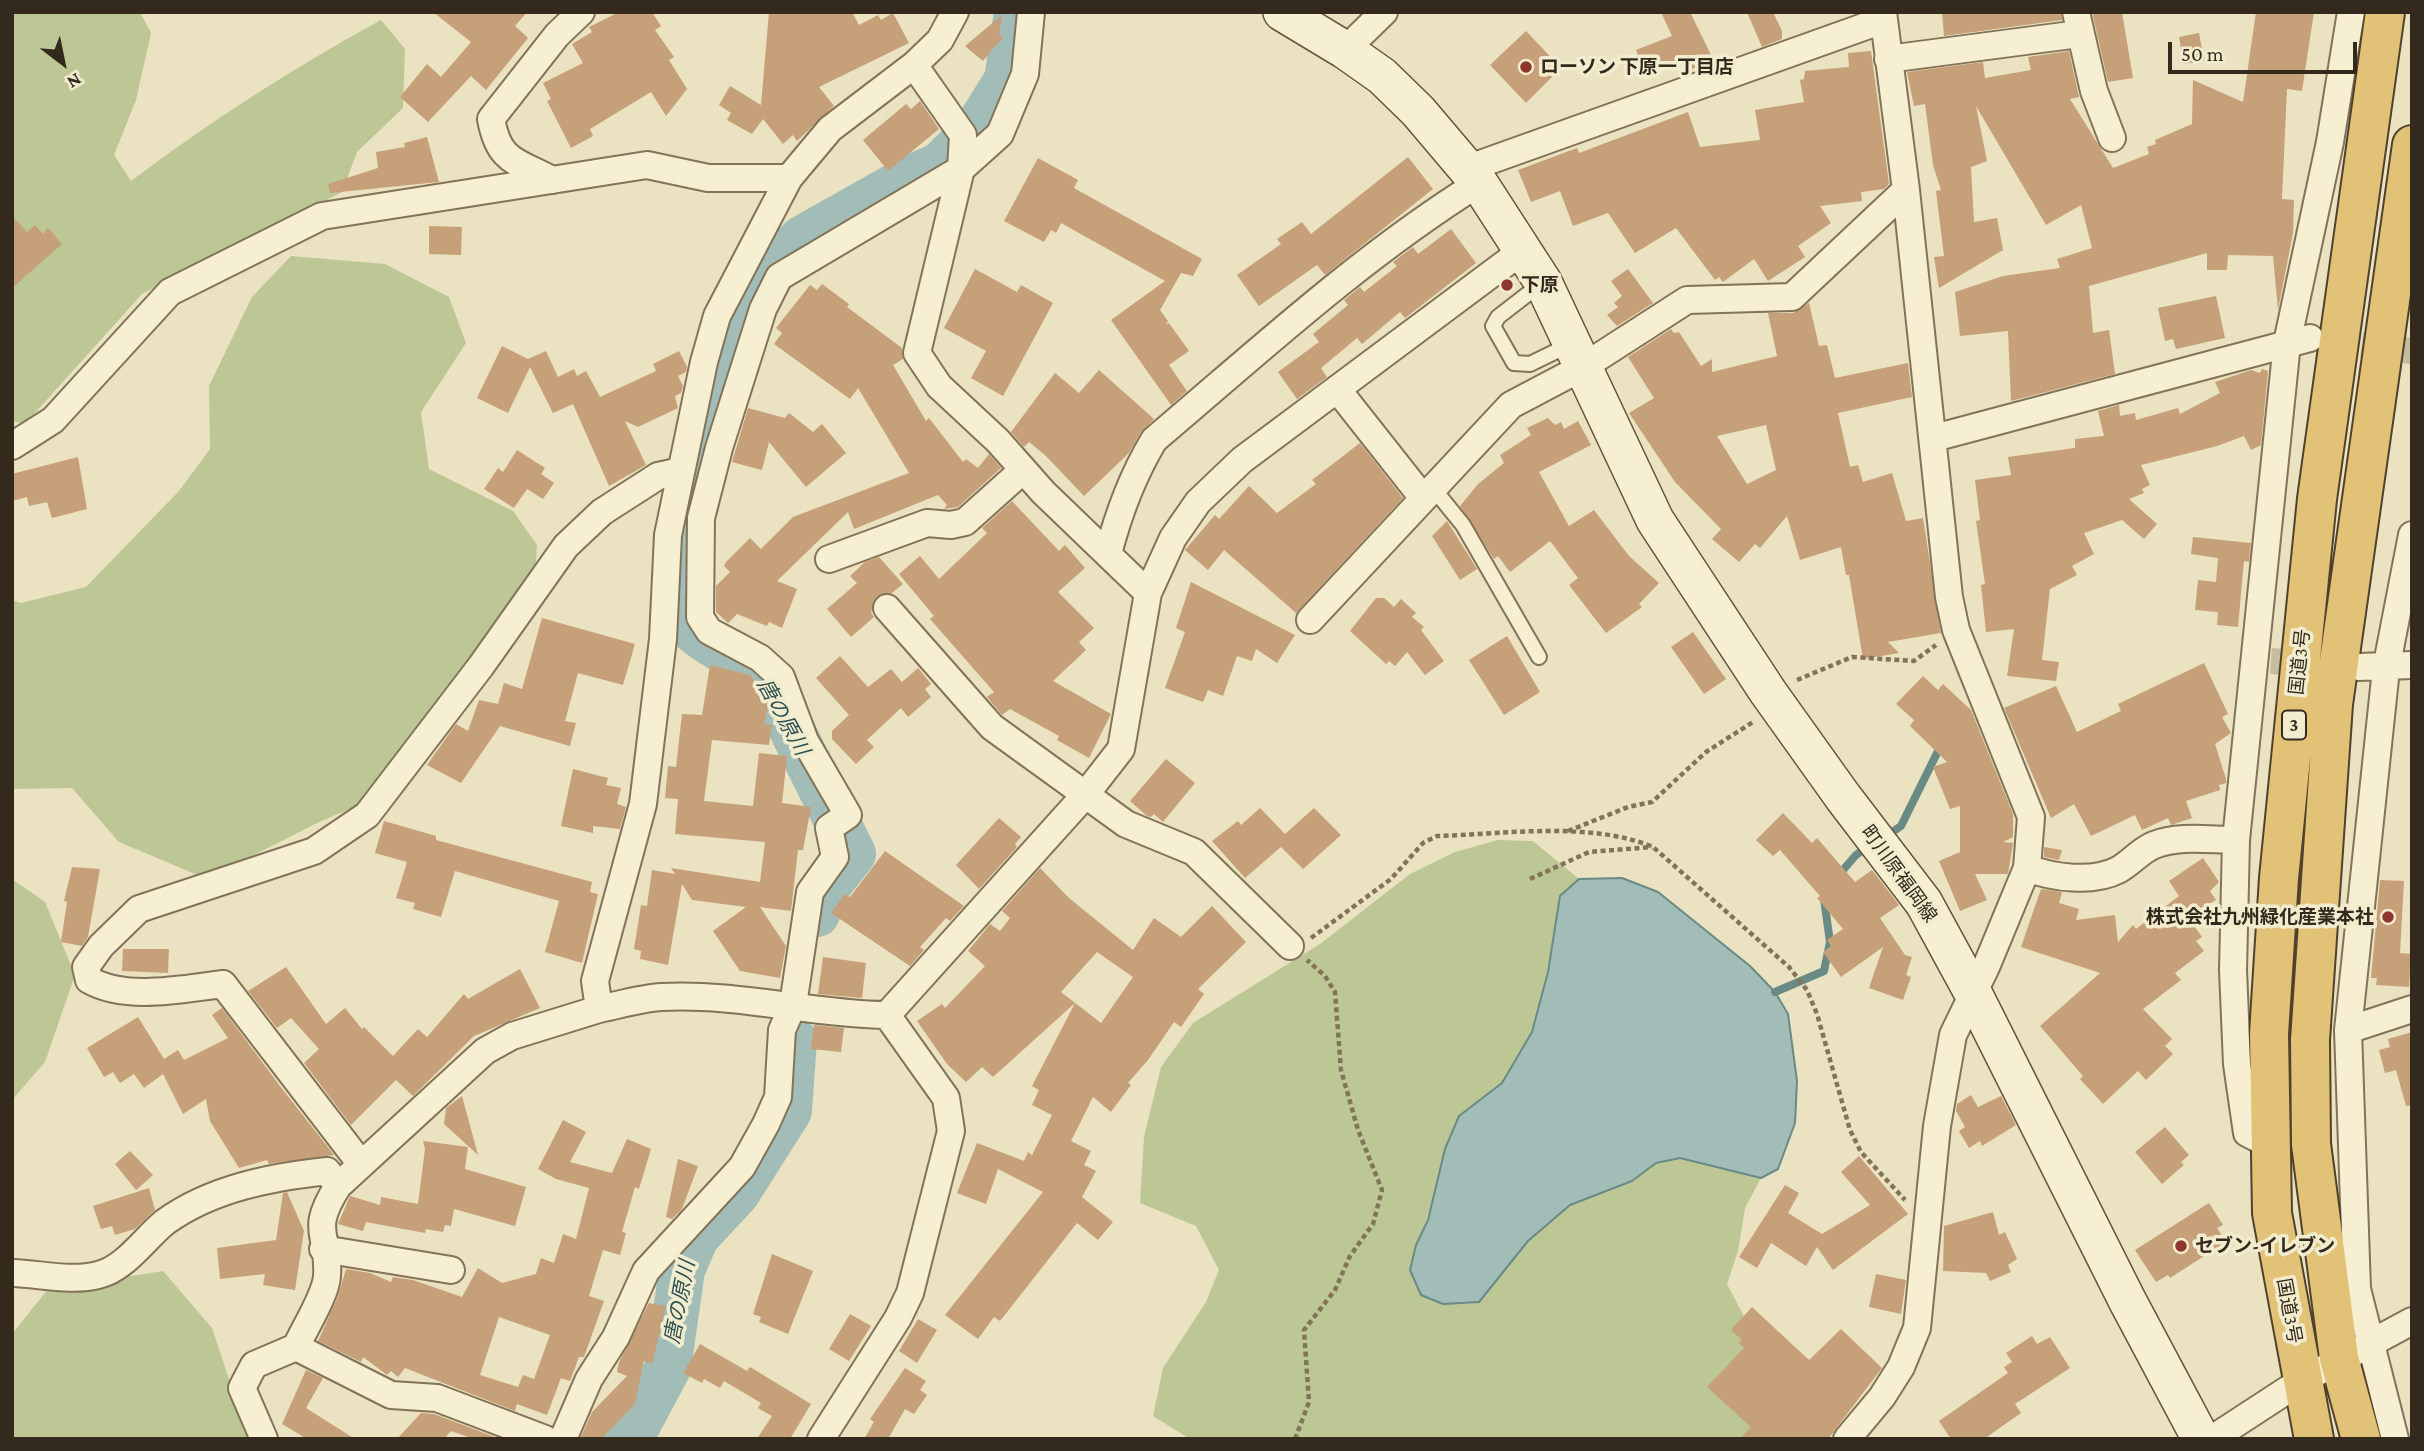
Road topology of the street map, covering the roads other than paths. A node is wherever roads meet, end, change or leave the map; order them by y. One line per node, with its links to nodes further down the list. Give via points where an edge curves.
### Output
1 (581, 12): 18 (street, via 557,35 491,119 495,144 508,158)
2 (955, 12): 12 (street, via 940,40)
3 (1031, 12): 15 (street, via 1025,74 1000,134)
4 (1282, 12): 10 (main road, 町川原福岡線)
5 (1384, 12): 10 (street)
6 (2351, 12): 22 (street)
7 (2385, 12): 50 (highway, 国道3号 / 3, via 2311,553 2278,878 2269,1034)
8 (1883, 16): 11 (street); 16 (street)
9 (2077, 23): 11 (street); 13 (street)
10 (1345, 50): 16 (main road, 町川原福岡線, via 1391,85)
11 (1888, 59): 19 (street)
12 (914, 65): 15 (street, via 963,135); 17 (street, via 830,129)
13 (2112, 138)
14 (2412, 145): 59 (highway, 国道3号 / 3, via 2333,704 2310,1040 2311,1143)
15 (961, 169): 27 (street, via 917,353 939,386); 30 (street, via 779,277 763,309)
16 (1474, 175): 20 (main road, 町川原福岡線); 32 (street, via 1154,440 1115,525)
17 (789, 178): 18 (street, via 708,178 647,165); 28 (street, via 717,316)
18 (552, 180): 26 (street, via 321,216 170,292 53,420)
19 (1906, 190): 23 (street, via 1792,297 1687,300); 25 (street)
20 (1522, 251): 21 (main road, 町川原福岡線); 24 (street)
21 (1543, 282): 23 (main road, 町川原福岡線); 23 (lane, via 1493,326 1514,363)
22 (2299, 341): 25 (street); 41 (street)
23 (1577, 355): 29 (street, via 1511,405); 44 (main road, 町川原福岡線, via 1655,520 1768,692 1924,903)
24 (1337, 388): 29 (street); 34 (street, via 1242,460 1198,502 1172,538)
25 (1934, 438): 42 (street, via 1956,630 2031,817)
26 (12, 446)
27 (1023, 470): 32 (street); 33 (street, via 965,522 927,523)
28 (679, 479): 30 (street); 46 (street, via 668,535 663,639 643,804 595,981); 51 (street, via 659,476 602,512 566,546 367,815 314,851 139,909 86,967 89,980 102,987 155,991 223,984)
29 (1428, 493): 36 (street); 37 (lane, via 1463,525)
30 (708, 494): 45 (street, via 701,518 700,617 709,631 760,658 781,677 838,822 835,857 810,892)
31 (2412, 535): 39 (street)
32 (1108, 554): 34 (street)
33 (828, 559)
34 (1148, 593): 40 (street, via 1121,749)
35 (887, 608): 40 (street, via 992,727)
36 (1310, 620)
37 (1539, 657)
38 (2359, 667): 39 (street)
39 (2399, 667): 49 (street)
40 (1086, 794): 43 (street, via 1126,824 1194,852); 48 (street)
41 (2236, 840): 42 (street, via 2171,840 2152,846 2118,870 2095,877); 50 (street, via 2233,970 2237,1064 2247,1133)
42 (2027, 868): 44 (street)
43 (1290, 946)
44 (1972, 991): 65 (street, via 1953,1035 1937,1126 1917,1328 1901,1367); 66 (main road, 町川原福岡線)
45 (806, 1007): 46 (street, via 662,997); 48 (street, via 849,1015); 63 (street, via 782,1030 778,1097 742,1167 646,1271)
46 (599, 1009): 51 (street, via 512,1036 485,1051)
47 (2412, 1009): 49 (street)
48 (887, 1015): 64 (street, via 946,1098 951,1131 910,1293)
49 (2348, 1030): 57 (street, via 2357,1289)
50 (2270, 1145): 60 (highway, 国道3号 / 3, via 2272,1213)
51 (361, 1164): 52 (street)
52 (338, 1186): 53 (street, via 324,1208 320,1227); 55 (street, via 327,1171 277,1176 226,1191 181,1212 101,1275 76,1278)
53 (323, 1249): 54 (street); 58 (street, via 327,1277)
54 (450, 1270)
55 (13, 1273)
56 (2412, 1321): 57 (street)
57 (2372, 1340): 59 (street); 70 (street)
58 (296, 1347): 61 (street, via 254,1365 242,1388); 62 (street, via 391,1395 437,1398)
59 (2339, 1358): 60 (street); 69 (highway, 国道3号 / 3)
60 (2301, 1381): 67 (street); 68 (highway, 国道3号 / 3)
61 (264, 1439)
62 (545, 1439)
63 (563, 1439)
64 (821, 1439)
65 (1847, 1439)
66 (2201, 1439)
67 (2212, 1439)
68 (2314, 1439)
69 (2361, 1439)
70 (2395, 1439)

